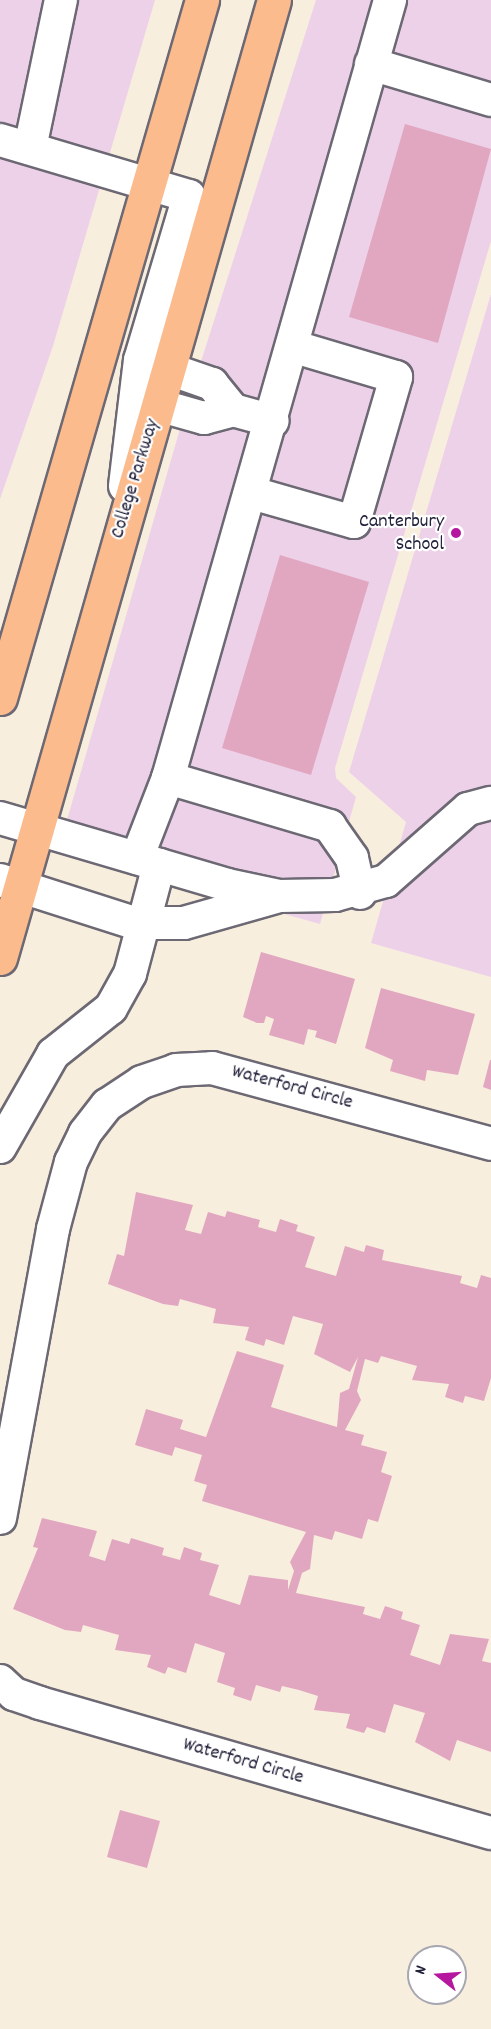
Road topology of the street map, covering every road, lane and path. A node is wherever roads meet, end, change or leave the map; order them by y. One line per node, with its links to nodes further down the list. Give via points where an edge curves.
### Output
1 (61, 0): 8 (street)
2 (202, 0): 9 (main road)
3 (274, 0): 11 (main road, College Parkway)
4 (390, 0): 5 (street)
5 (371, 64): 6 (street); 10 (street)
6 (491, 100)
7 (0, 140): 8 (street)
8 (30, 148): 9 (street)
9 (149, 183): 16 (street, via 189,196 140,360); 17 (main road)
10 (295, 347): 14 (street); 15 (street, via 396,377 374,455 354,522)
11 (169, 369): 12 (main road, College Parkway); 13 (street, via 212,384)
12 (158, 405): 13 (street, via 204,418); 16 (main road, College Parkway)
13 (233, 410): 14 (street)
14 (273, 421): 15 (street)
15 (252, 493): 18 (street)
16 (119, 537): 21 (main road, College Parkway)
17 (0, 698)
18 (168, 778): 22 (street); 24 (street, via 330,826 352,858)
19 (491, 803): 24 (street, via 468,809 386,881)
20 (0, 818): 21 (street)
21 (34, 829): 22 (street); 23 (main road, College Parkway)
22 (148, 861): 25 (street); 26 (street)
23 (11, 884): 26 (street); 27 (main road, College Parkway)
24 (360, 893): 25 (street)
25 (279, 896): 26 (street, via 184,923)
26 (145, 923): 29 (street, via 130,974 111,1008 52,1054)
27 (0, 958)
28 (491, 1144): 30 (street, Waterford Circle, via 249,1074 200,1068 142,1082 107,1105 85,1133 71,1162)
29 (0, 1147)
30 (11, 1385): 31 (street, Waterford Circle)
31 (0, 1518)
32 (0, 1681): 33 (street, Waterford Circle, via 14,1694 40,1703)
33 (491, 1833)

